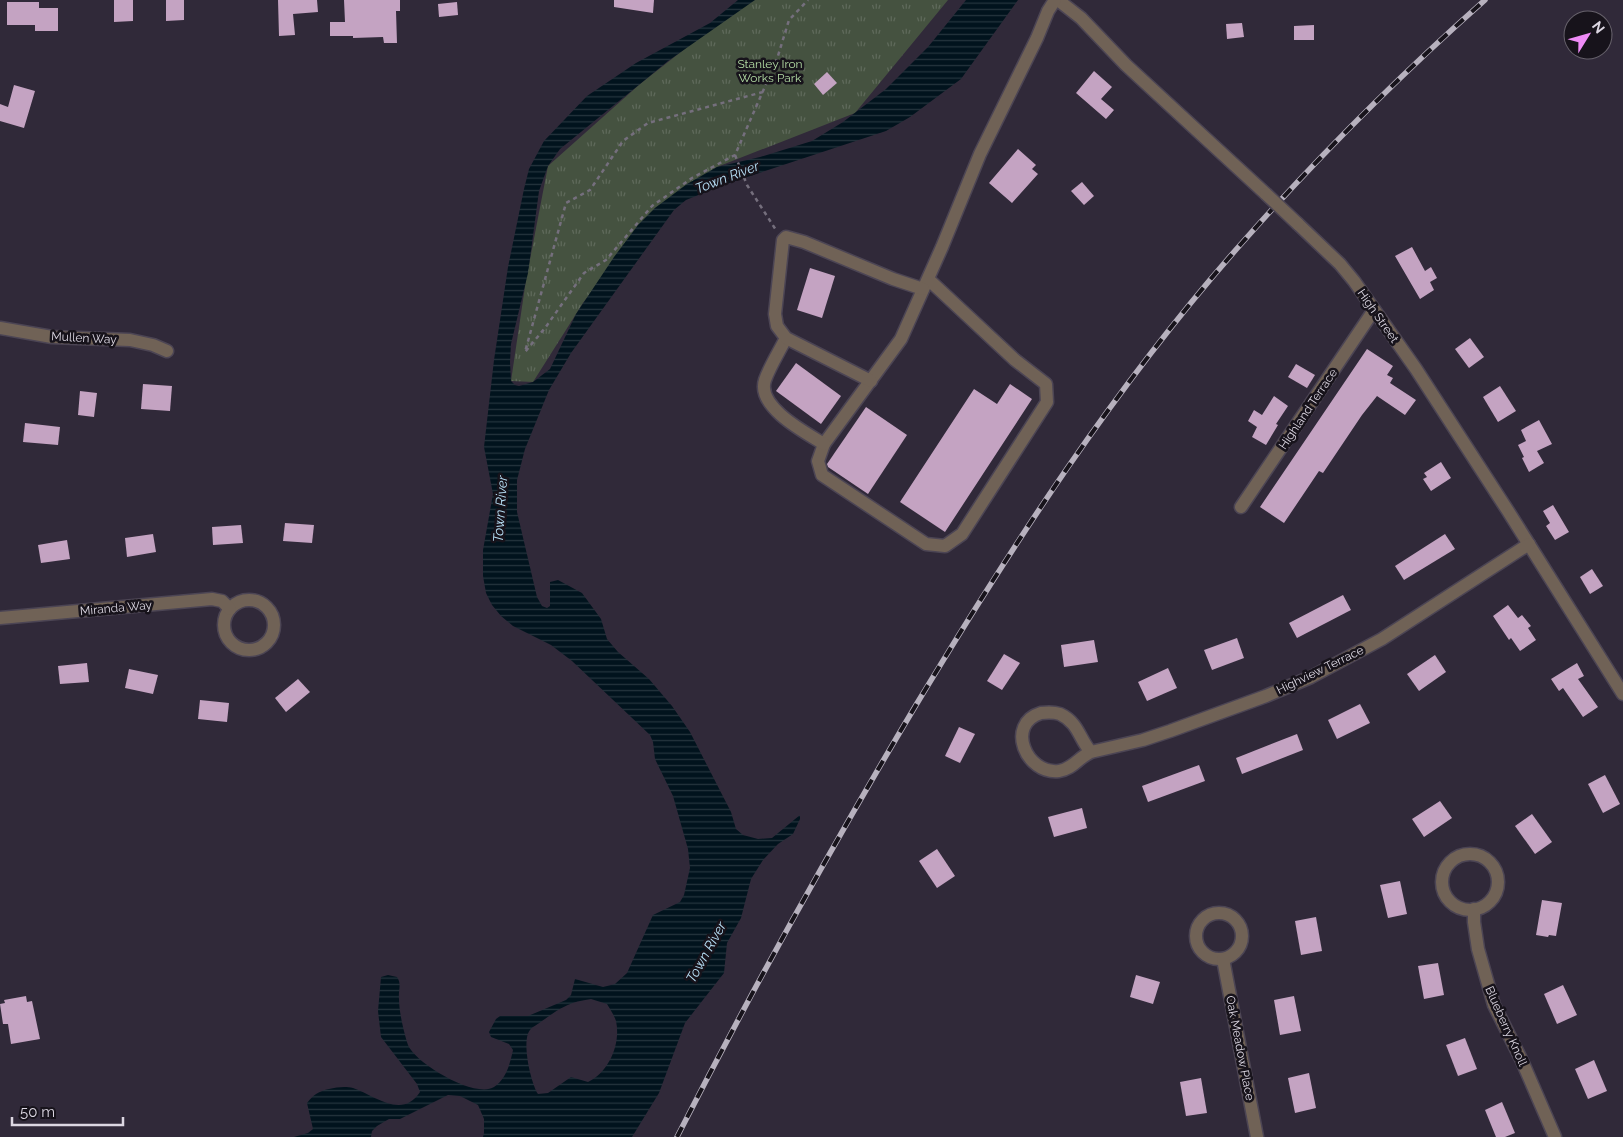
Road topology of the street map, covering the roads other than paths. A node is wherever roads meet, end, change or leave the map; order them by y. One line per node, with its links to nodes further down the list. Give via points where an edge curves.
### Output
1 (1056, 0): 2 (street, via 980,154); 3 (street, High Street, bridge, via 1081,18 1126,65 1340,264)
2 (925, 284): 5 (street, via 893,279 804,242 786,238 783,240 775,314 777,326); 7 (street, via 901,339); 8 (street, via 1046,384 1047,402 962,534 946,546 926,544 822,475 818,461)
3 (1374, 310): 9 (street, Highland Terrace); 10 (street, High Street)
4 (0, 328): 6 (street, Mullen Way, via 52,337 130,340)
5 (786, 338): 7 (street); 8 (street, via 764,382 769,403 784,419)
6 (167, 351)
7 (871, 381): 8 (street)
8 (824, 444)
9 (1241, 507)
10 (1529, 544): 13 (street, High Street); 14 (street, Highview Terrace, via 1382,639 1311,678 1170,732)
11 (230, 609): 11 (street, via 245,600 262,603 273,616 273,634 262,647 254,650 236,647 226,634 224,625); 12 (street, Miranda Way, via 212,599)
12 (0, 618)
13 (1623, 694)
14 (1091, 752): 14 (street, Highview Terrace, via 1076,727 1054,712 1030,719 1023,730 1028,757 1051,771 1070,768)
15 (1474, 910): 15 (street, via 1452,903 1442,883 1450,863 1472,854 1484,858 1495,869 1498,878 1493,898); 18 (street, Blueberry Knoll, via 1478,949 1494,1004)
16 (1223, 959): 17 (street, Oak Meadow Place)
17 (1257, 1137)
18 (1555, 1137)

